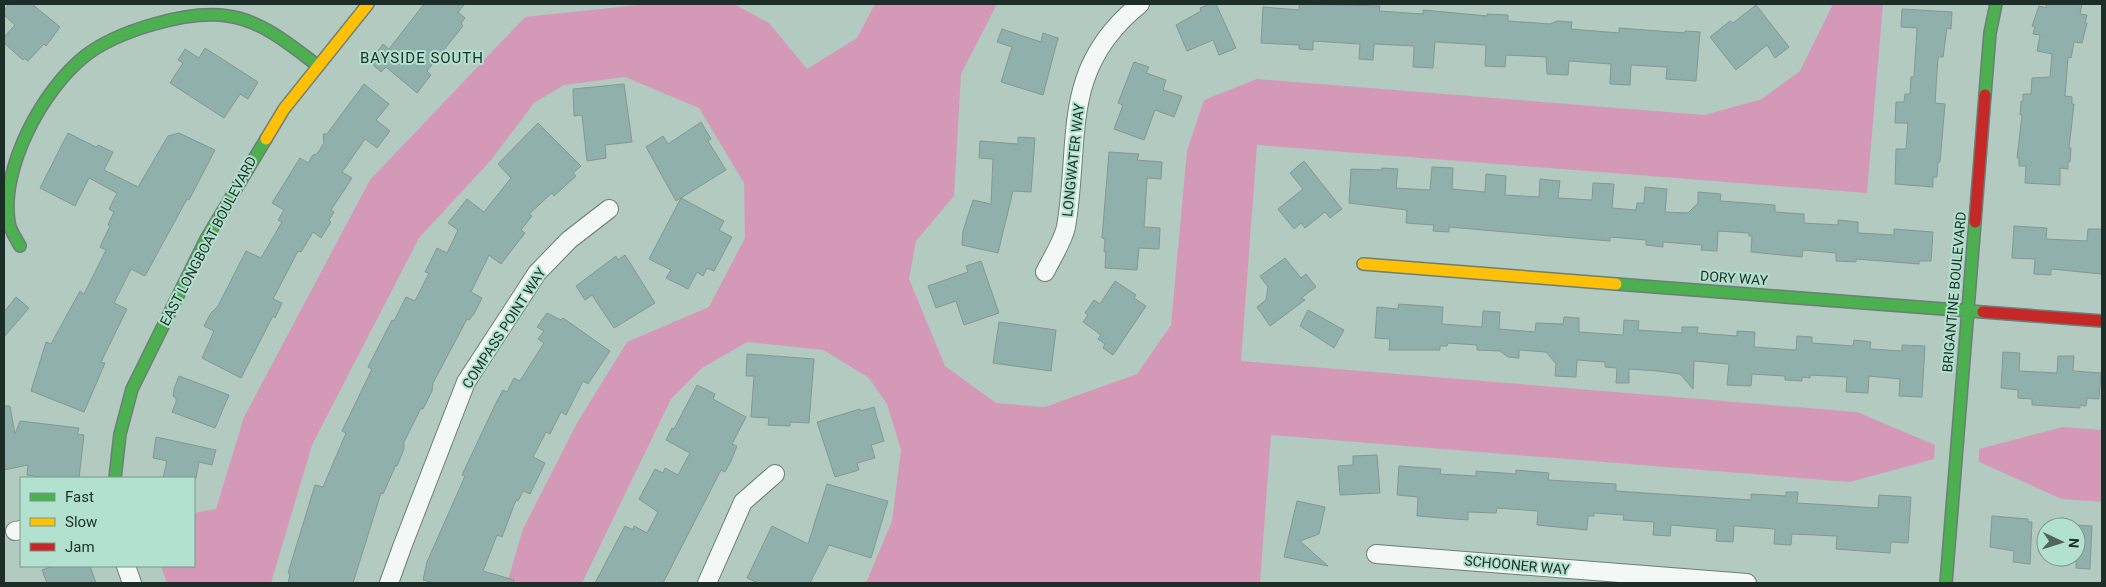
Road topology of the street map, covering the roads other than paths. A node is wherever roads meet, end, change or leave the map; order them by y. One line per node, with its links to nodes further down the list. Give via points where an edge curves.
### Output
1 (368, 4): 4 (street, EAST LONGBOAT BOULEVARD)
2 (1140, 4): 8 (street, LONGWATER WAY, via 1114,29 1101,48 1081,91 1075,117 1066,228)
3 (1996, 4): 9 (street, BRIGANTINE BOULEVARD, via 1990,33)
4 (317, 65): 6 (street, via 266,28 229,16 188,18 128,34 98,47 61,79 16,156 7,206 11,232); 12 (street, EAST LONGBOAT BOULEVARD, via 284,109 230,195 142,365 125,412)
5 (609, 210): 16 (street, COMPASS POINT WAY, via 569,240 537,273 466,382)
6 (20, 246)
7 (1363, 264): 9 (street, DORY WAY)
8 (1046, 272)
9 (1967, 311): 10 (street, DORY WAY); 19 (street, BRIGANTINE BOULEVARD)
10 (2102, 321)
11 (775, 474): 17 (street, via 744,502)
12 (115, 477)
13 (1376, 554): 18 (street, SCHOONER WAY)
14 (126, 567): 15 (street)
15 (132, 583)
16 (390, 583)
17 (707, 583)
18 (1747, 583)
19 (1946, 583)

